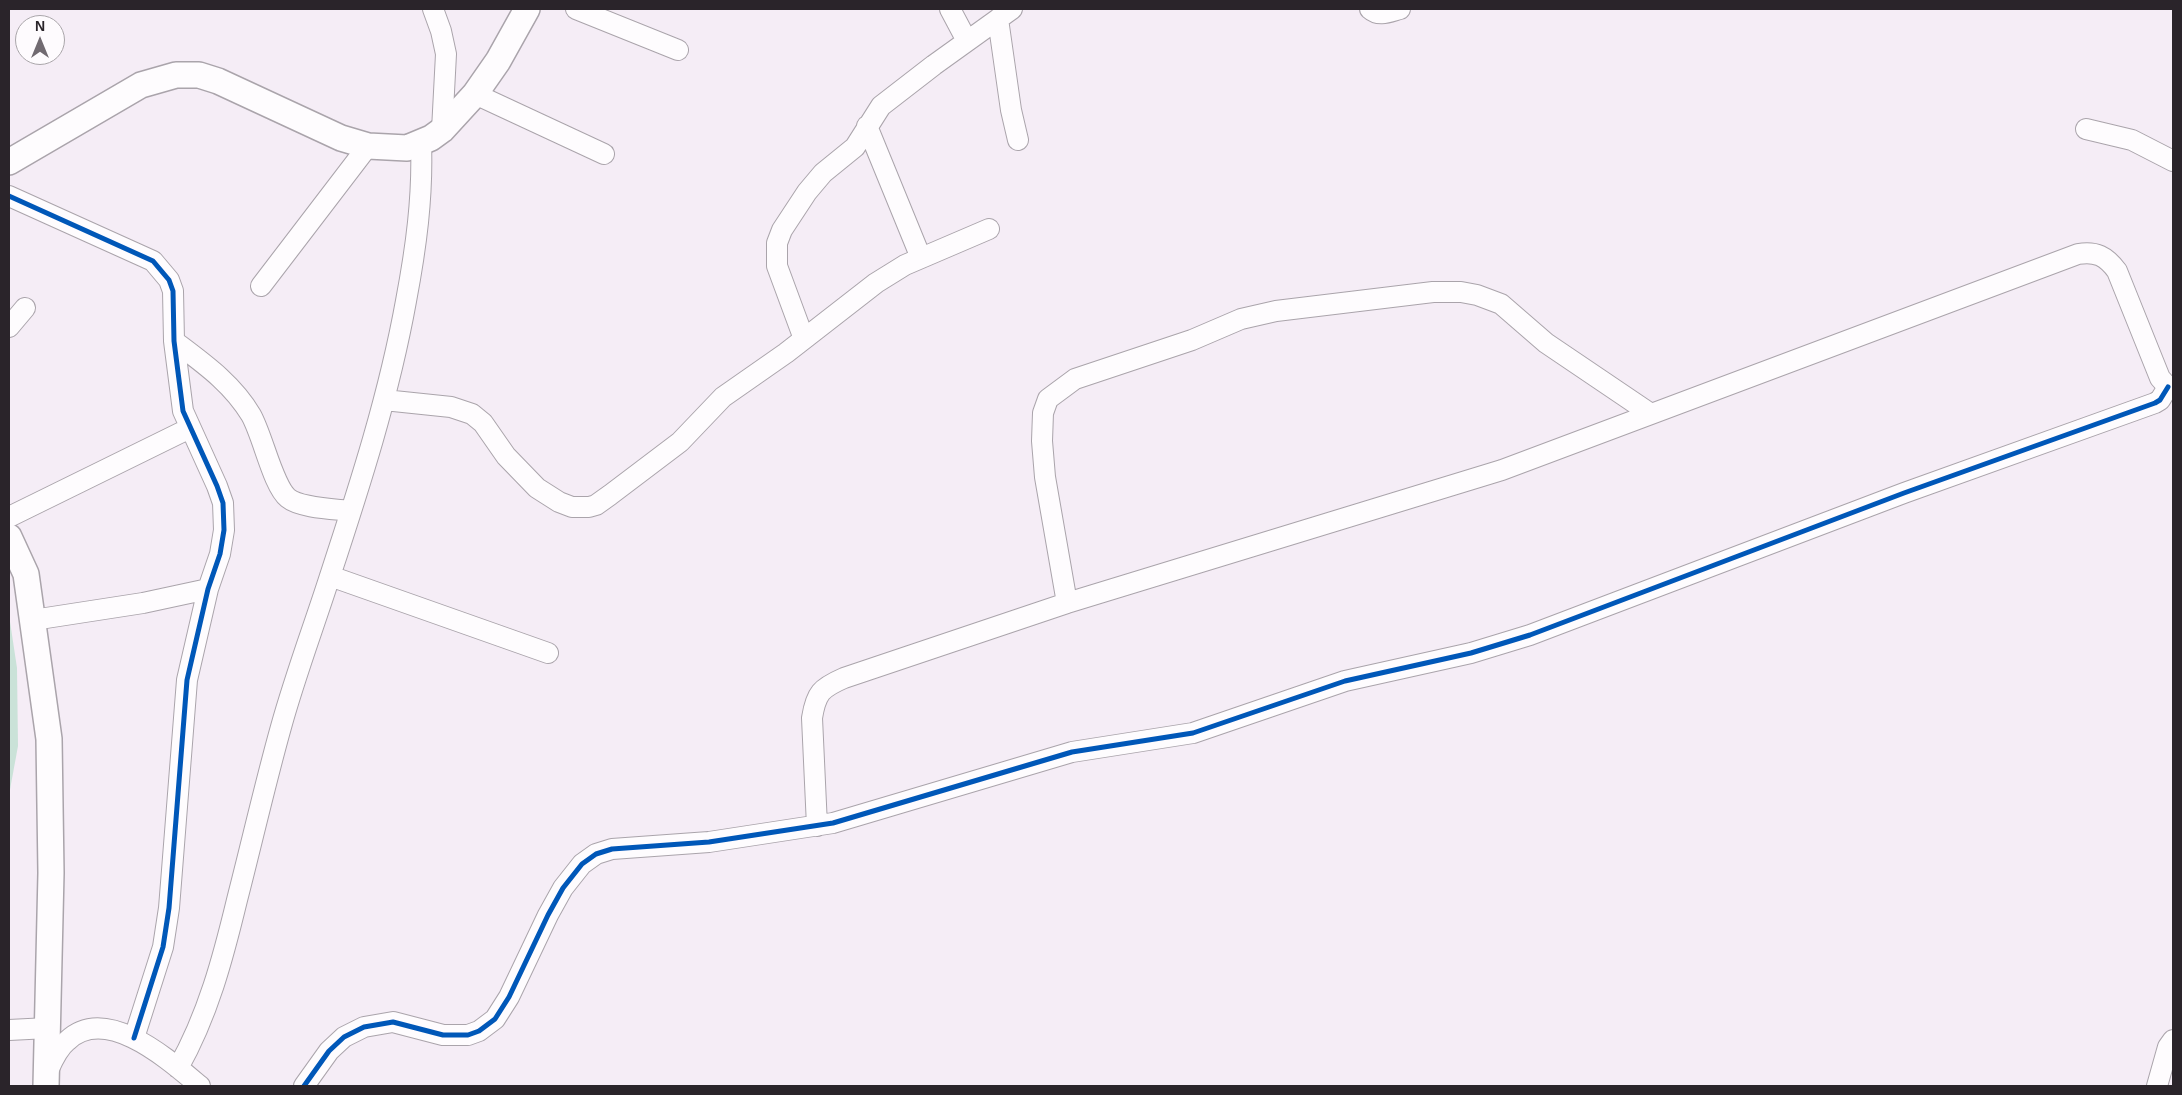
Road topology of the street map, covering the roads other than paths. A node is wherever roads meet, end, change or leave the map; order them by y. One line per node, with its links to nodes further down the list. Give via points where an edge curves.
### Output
1 (434, 9): 13 (street, via 446,54)
2 (527, 9): 10 (street)
3 (576, 9): 9 (street)
4 (950, 9): 8 (street)
5 (1370, 9): 6 (street, via 1381,14)
6 (1400, 9)
7 (1005, 14): 8 (street); 14 (street, via 1011,110)
8 (967, 41): 11 (street, via 888,100)
9 (678, 50)
10 (475, 94): 13 (street); 17 (street)
11 (867, 126): 22 (street); 26 (street, via 855,147 823,173 807,192 777,243 777,266)
12 (2086, 129): 19 (street, via 2132,140)
13 (442, 130): 15 (street)
14 (1018, 140)
15 (420, 143): 16 (street, via 390,149); 29 (street, via 418,229 397,350)
16 (368, 146): 18 (street, via 323,130 218,81 199,75 176,75 141,85 118,96); 23 (street)
17 (604, 154)
18 (9, 162)
19 (2173, 162)
20 (9, 196): 27 (street, via 153,261 169,280 173,291)
21 (989, 228): 22 (street)
22 (921, 258): 26 (street, via 876,283)
23 (261, 286)
24 (25, 308): 25 (street)
25 (9, 327)
26 (804, 339): 29 (street, via 723,397 680,442 589,507 572,507 536,488 472,414 451,407)
27 (174, 341): 31 (street, via 183,412); 32 (street, via 220,376 242,401 259,430 283,494 298,503)
28 (2171, 387): 30 (street, via 2160,378 2117,271 2102,255 2087,252); 40 (street, via 2155,402 1530,635 1471,653 1345,681 1193,733 1072,752)
29 (384, 400): 32 (street)
30 (1651, 414): 37 (street, via 1502,470); 37 (street, via 1546,343 1501,304 1477,295 1433,292 1276,311 1241,319 1192,340 1075,378 1048,399 1043,413 1045,477)
31 (190, 428): 33 (street); 36 (street, via 222,503 224,530)
32 (351, 511): 35 (street)
33 (9, 517)
34 (9, 537): 38 (street, via 26,574)
35 (330, 576): 39 (street); 45 (street, via 281,727 210,1000)
36 (208, 589): 38 (street); 43 (street, via 187,680 170,899 163,947)
37 (1067, 603): 40 (street, via 826,686 815,702 812,718)
38 (33, 620): 41 (street, via 48,740 51,883)
39 (548, 653)
40 (817, 826): 48 (street, via 709,842 612,849 596,854 582,864 563,888 495,1019 478,1031 462,1035 442,1035 393,1022 364,1027 344,1037 328,1051)
41 (48, 1028): 42 (street); 46 (street)
42 (9, 1030)
43 (134, 1038): 45 (street); 46 (street, via 108,1030 85,1030 75,1034 56,1054)
44 (2173, 1040): 49 (street)
45 (178, 1068): 47 (street)
46 (46, 1081)
47 (200, 1086)
48 (304, 1086)
49 (2157, 1086)

